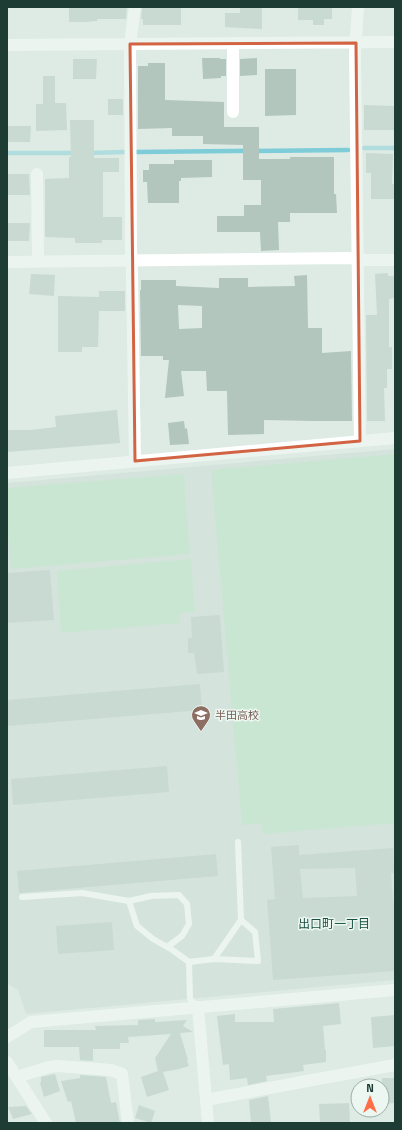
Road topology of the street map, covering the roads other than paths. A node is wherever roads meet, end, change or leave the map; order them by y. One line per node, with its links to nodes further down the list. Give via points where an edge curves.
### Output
1 (135, 7): 5 (street)
2 (358, 7): 4 (street)
3 (395, 42): 4 (street)
4 (356, 43): 6 (street); 10 (street)
5 (130, 44): 6 (street); 7 (street); 13 (street)
6 (233, 44): 8 (street)
7 (7, 45)
8 (233, 112)
9 (37, 174): 12 (street)
10 (357, 259): 11 (street); 13 (street); 16 (street)
11 (395, 260)
12 (38, 261): 13 (street); 14 (street)
13 (132, 261): 17 (street)
14 (7, 262)
15 (395, 438): 16 (street)
16 (360, 441): 17 (street)
17 (134, 461): 18 (street)
18 (7, 473)
19 (238, 842): 22 (lane)
20 (22, 898): 21 (lane, via 82,893)
21 (129, 901): 23 (lane, via 137,926); 23 (lane, via 151,896 179,895 188,904 189,924 182,936)
22 (242, 920): 24 (lane); 24 (lane, via 254,932 258,961)
23 (167, 947): 25 (lane)
24 (214, 959): 25 (lane)
25 (188, 962): 27 (lane, via 190,999)
26 (395, 990): 27 (street)
27 (198, 1007): 28 (street, via 31,1022); 32 (street)
28 (7, 1037)
29 (7, 1062): 31 (street)
30 (395, 1065): 32 (street)
31 (16, 1077): 33 (street); 34 (street, via 57,1066 111,1070 122,1074)
32 (206, 1100): 35 (street)
33 (46, 1123)
34 (128, 1123)
35 (208, 1123)

